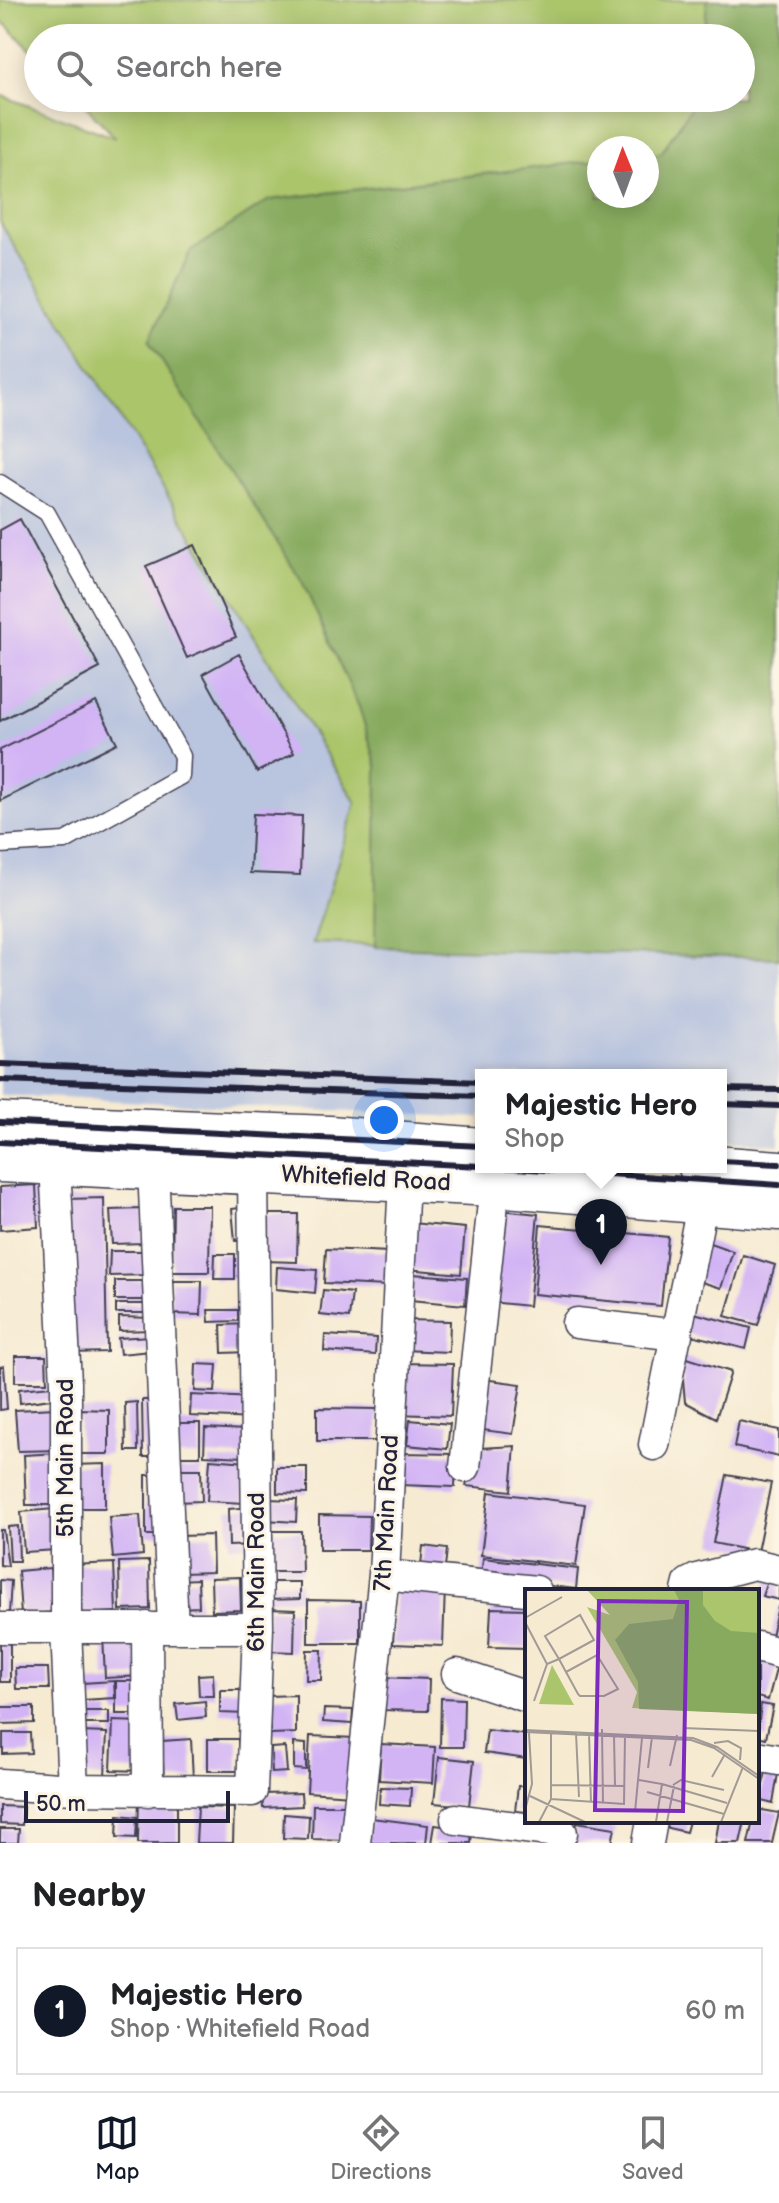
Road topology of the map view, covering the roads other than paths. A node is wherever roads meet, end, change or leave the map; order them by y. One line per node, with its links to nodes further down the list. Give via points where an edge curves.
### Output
1 (0, 483): 2 (lane, via 47,513 182,756 181,776 65,841)
2 (0, 845)
3 (0, 1125): 4 (main road, Whitefield Road)
4 (54, 1144): 5 (main road, Whitefield Road); 6 (main road, Whitefield Road, via 329,1138); 7 (main road, Whitefield Road); 26 (street, 5th Main Road, via 66,1383)
5 (0, 1160)
6 (475, 1165)
7 (153, 1167): 9 (main road, Whitefield Road); 24 (street)
8 (475, 1169): 14 (main road, Whitefield Road)
9 (253, 1173): 14 (main road, Whitefield Road); 27 (street, 6th Main Road)
10 (488, 1173): 19 (street)
11 (606, 1173): 13 (main road, Whitefield Road)
12 (779, 1173): 13 (main road, Whitefield Road)
13 (704, 1178): 15 (main road, Whitefield Road); 17 (street)
14 (404, 1181): 21 (street, 7th Main Road)
15 (779, 1208)
16 (577, 1323): 17 (street)
17 (677, 1335): 18 (street)
18 (654, 1445)
19 (465, 1467)
20 (779, 1570): 22 (street, via 754,1564 697,1579)
21 (384, 1575): 23 (street); 40 (street, 7th Main Road)
22 (688, 1589)
23 (525, 1590)
24 (160, 1627): 26 (street); 27 (street); 36 (street)
25 (0, 1628): 26 (street)
26 (66, 1628): 35 (street, 5th Main Road)
27 (258, 1628): 36 (street, 6th Main Road, via 252,1791)
28 (759, 1648): 29 (street)
29 (779, 1653)
30 (457, 1674): 31 (street)
31 (525, 1696)
32 (759, 1756): 33 (street)
33 (779, 1760)
34 (0, 1784): 35 (street, 6th Main Road)
35 (73, 1789): 36 (street, 6th Main Road)
36 (148, 1791)
37 (456, 1819): 39 (street)
38 (652, 1823): 41 (street)
39 (562, 1832)
40 (355, 1843)
41 (648, 1843)

